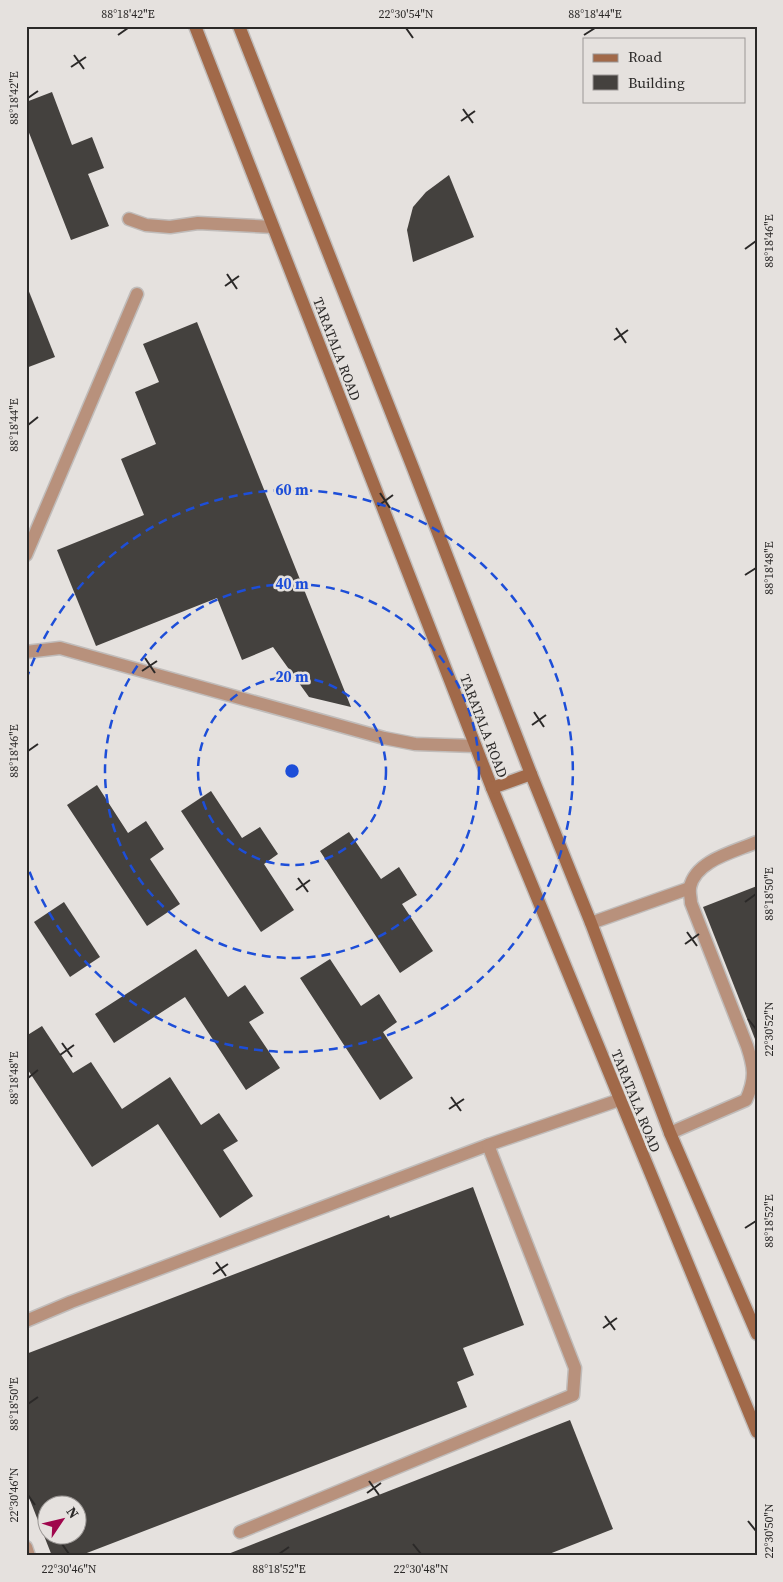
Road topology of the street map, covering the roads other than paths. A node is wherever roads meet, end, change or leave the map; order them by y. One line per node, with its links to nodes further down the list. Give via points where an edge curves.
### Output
1 (195, 26): 4 (main road, TARATALA ROAD)
2 (239, 26): 9 (main road)
3 (129, 219): 4 (street, via 146,225 170,227 198,223)
4 (273, 227): 8 (main road, TARATALA ROAD)
5 (137, 294): 6 (street)
6 (26, 555)
7 (26, 652): 8 (street, via 60,648 384,738 415,744)
8 (475, 746): 10 (main road, TARATALA ROAD)
9 (531, 774): 10 (main road); 13 (main road)
10 (492, 788): 14 (main road, TARATALA ROAD)
11 (757, 842): 12 (street, via 706,864 696,874)
12 (690, 888): 13 (street); 15 (street, via 691,903 748,1046 754,1079 746,1100)
13 (591, 923): 15 (main road)
14 (619, 1100): 16 (street); 19 (main road, TARATALA ROAD)
15 (670, 1133): 18 (main road)
16 (488, 1144): 17 (street); 20 (street, via 575,1368 573,1395)
17 (26, 1321)
18 (757, 1334)
19 (757, 1432)
20 (240, 1532)
21 (26, 1547): 22 (street)
22 (30, 1556)

